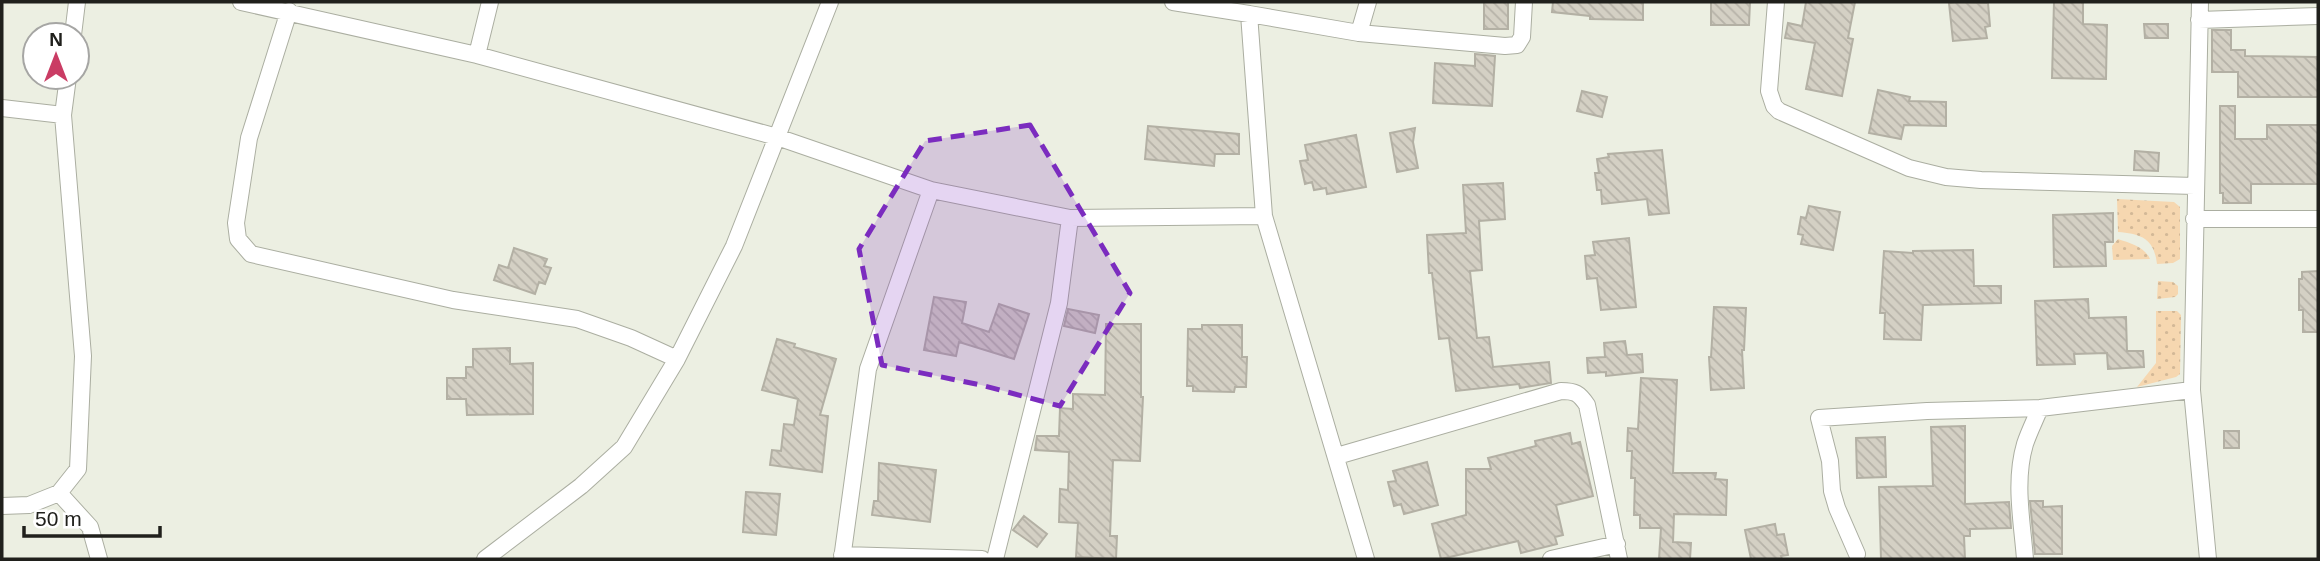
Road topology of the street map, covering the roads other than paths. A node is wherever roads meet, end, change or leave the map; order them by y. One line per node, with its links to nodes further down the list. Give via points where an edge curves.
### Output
1 (77, 2): 14 (street)
2 (241, 2): 11 (street)
3 (489, 2): 16 (street)
4 (830, 2): 20 (street)
5 (1173, 2): 10 (street)
6 (1368, 2): 15 (street)
7 (1524, 2): 15 (street, via 1522,37 1517,45)
8 (1776, 2): 21 (street, via 1769,91 1779,111 1909,168 1945,177)
9 (2200, 2): 13 (street)
10 (1238, 9): 15 (street); 23 (street)
11 (289, 11): 16 (street); 27 (street, via 249,138 236,223 237,240 251,254 453,300 577,319)
12 (2318, 16): 13 (street)
13 (2199, 20): 21 (street)
14 (75, 21)
15 (1359, 33)
16 (477, 55): 20 (street)
17 (66, 91): 19 (street)
18 (2, 108): 19 (street)
19 (63, 115): 31 (street, via 83,356 78,469)
20 (777, 136): 22 (street); 27 (street, via 734,246)
21 (2195, 186): 25 (street)
22 (931, 190): 24 (street); 35 (street, via 868,369)
23 (1264, 216): 24 (street); 30 (street)
24 (1070, 218): 39 (street, via 1059,303)
25 (2194, 219): 26 (street); 28 (street)
26 (2318, 219)
27 (677, 359): 37 (street, via 624,447)
28 (2192, 390): 29 (street); 43 (street)
29 (2040, 408): 34 (street, via 1819,418 1836,508); 42 (street, via 2025,444 2020,475)
30 (1337, 456): 33 (street, via 1572,391 1587,405); 40 (street)
31 (59, 492): 32 (street, via 29,505); 36 (street, via 90,527)
32 (2, 506)
33 (1618, 552): 41 (street)
34 (1857, 554)
35 (842, 557): 38 (street)
36 (99, 559)
37 (485, 559)
38 (982, 559)
39 (995, 559)
40 (1366, 559)
41 (1551, 559)
42 (2025, 559)
43 (2208, 559)

